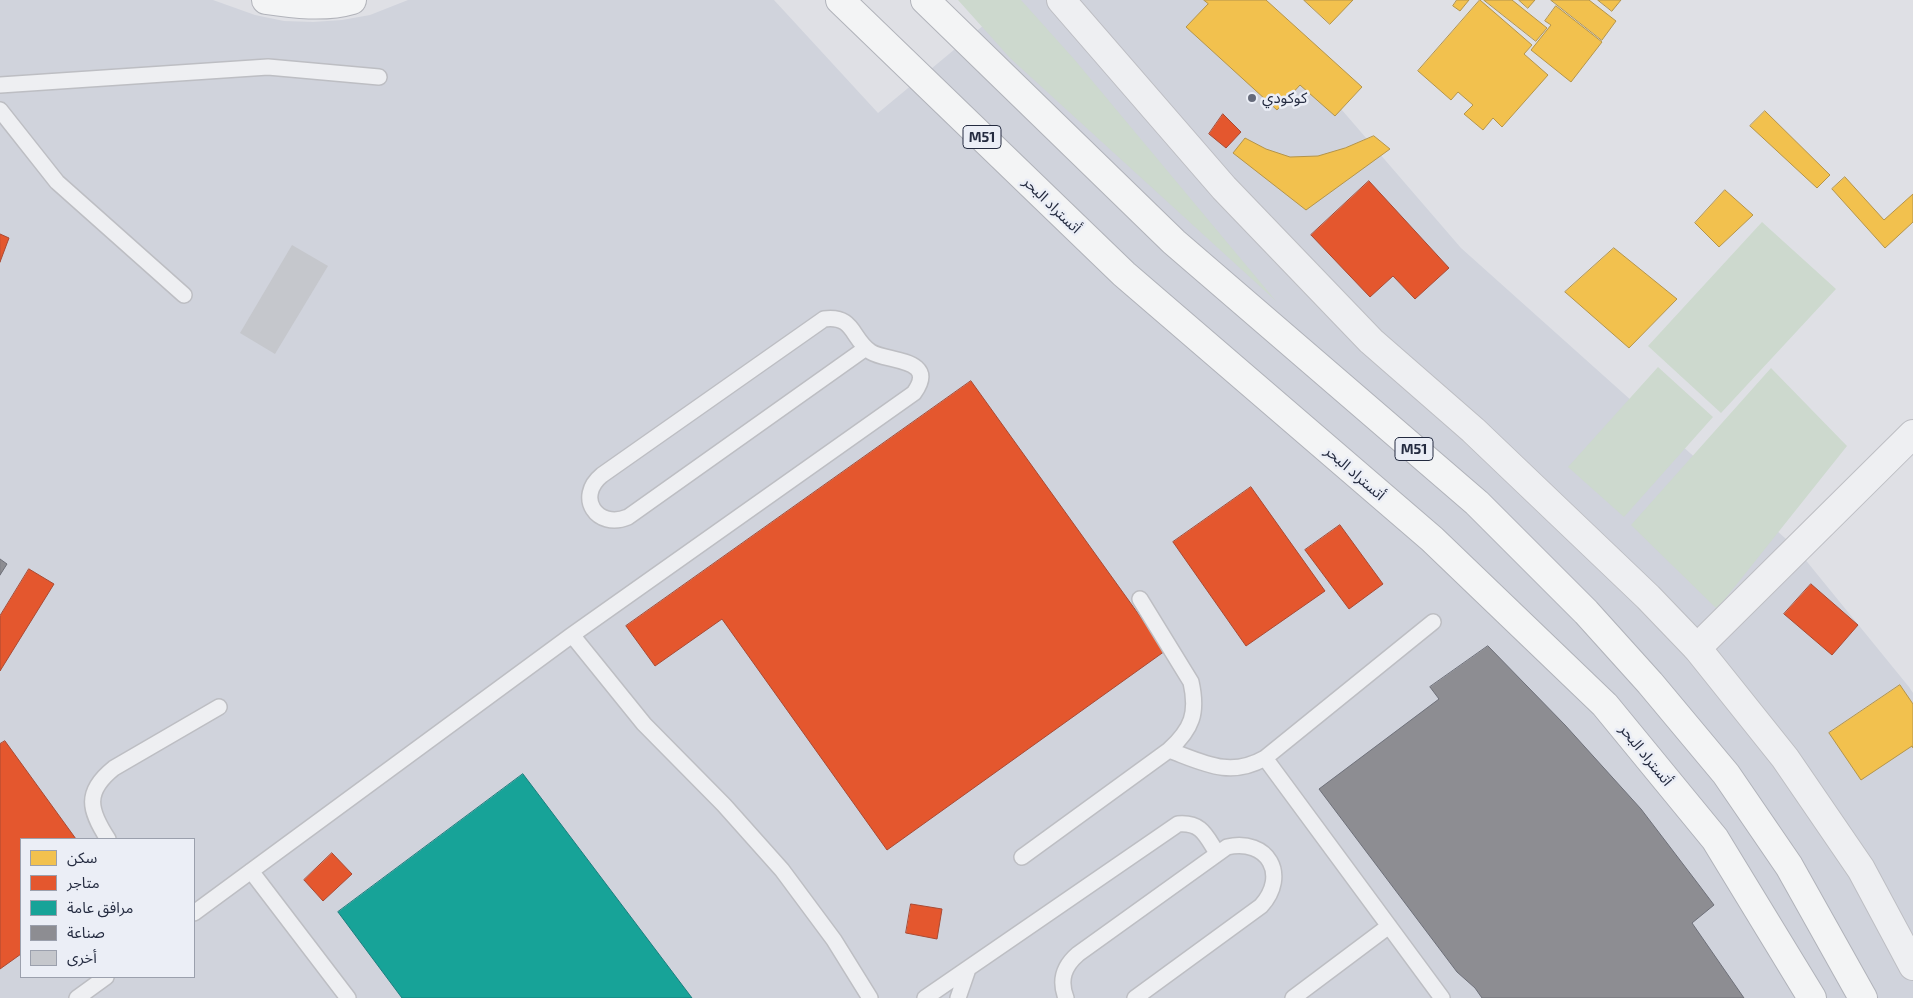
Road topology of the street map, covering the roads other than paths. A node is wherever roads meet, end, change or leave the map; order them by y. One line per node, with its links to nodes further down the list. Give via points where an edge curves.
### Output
1 (266, 0): 2 (highway, via 303,4)
2 (352, 0)
3 (840, 0): 37 (highway, أتستراد البحر / M51, via 1124,274 1432,539 1606,705 1715,839)
4 (924, 0): 38 (highway, M51, via 1174,242 1477,502 1586,612 1726,774 1789,866)
5 (1061, 0): 15 (street, via 1224,188 1371,341 1473,430 1648,597)
6 (379, 77): 7 (lane, via 268,67)
7 (0, 85)
8 (0, 110): 9 (lane, via 57,182)
9 (184, 295)
10 (866, 348): 10 (lane, via 841,319 817,322 602,475 590,488 591,506 596,513 611,521 628,517); 14 (lane, via 880,356 904,361 918,371 921,378 914,394)
11 (1913, 434): 15 (street)
12 (1140, 600): 17 (lane, via 1184,669 1195,697 1190,726 1182,739)
13 (1433, 622): 18 (lane)
14 (572, 636): 22 (lane); 30 (lane, via 639,717 736,817 782,870 834,940)
15 (1696, 648): 25 (street, via 1785,758 1861,869)
16 (219, 707): 19 (lane, via 101,778 93,793 93,810)
17 (1169, 750): 18 (lane, via 1208,764 1231,768); 21 (lane)
18 (1265, 758): 24 (lane)
19 (107, 838)
20 (1217, 853): 26 (lane, via 1200,829 1194,825 1178,824); 33 (lane, via 1069,962 1063,973); 34 (lane, via 1239,844 1262,852 1274,873 1274,886 1269,897)
21 (1022, 857)
22 (251, 871): 23 (lane); 29 (lane)
23 (195, 912)
24 (1389, 926): 35 (lane); 36 (lane)
25 (1913, 966)
26 (968, 969): 31 (lane); 32 (lane)
27 (105, 978): 28 (lane)
28 (77, 998)
29 (348, 998)
30 (870, 998)
31 (926, 998)
32 (958, 998)
33 (1066, 998)
34 (1135, 998)
35 (1293, 998)
36 (1442, 998)
37 (1812, 998)
38 (1863, 998)

